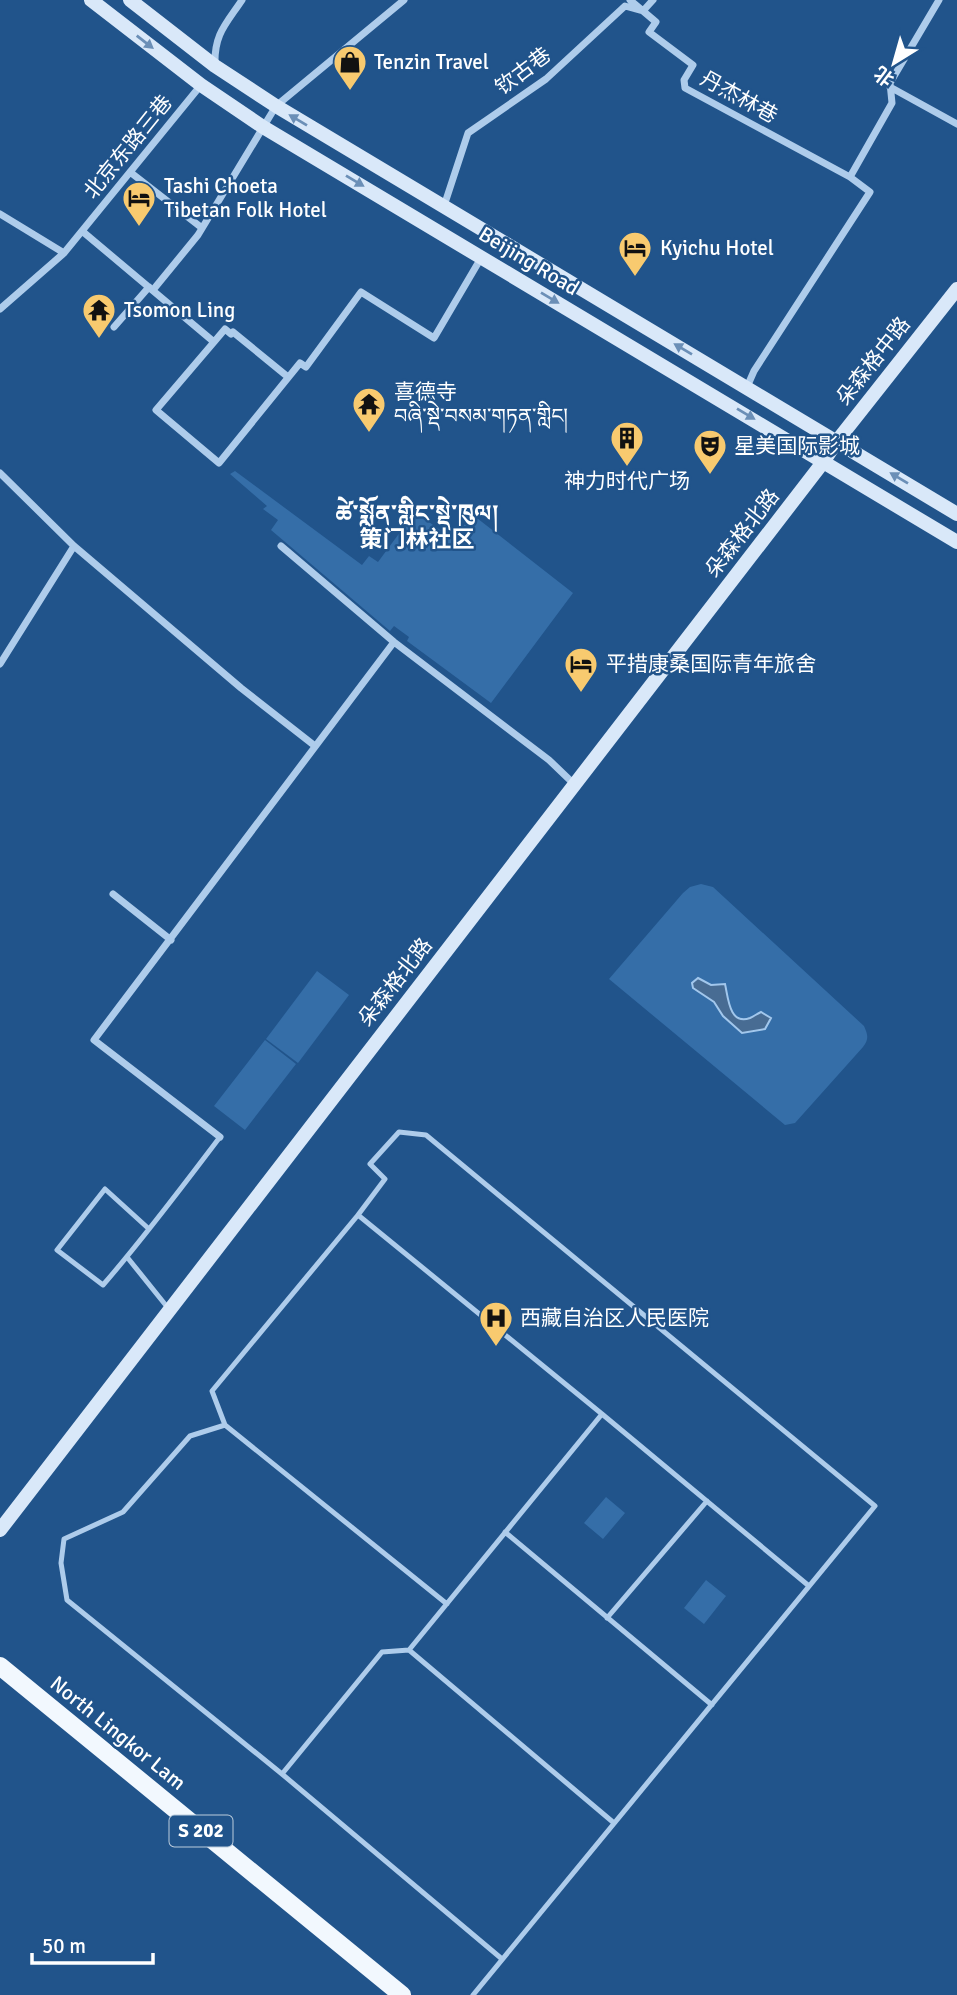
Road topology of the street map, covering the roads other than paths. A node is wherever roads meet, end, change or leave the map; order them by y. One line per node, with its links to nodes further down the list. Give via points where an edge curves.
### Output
1 (91, 0): 10 (main road, Beijing Road, one-way to 10)
2 (130, 0): 9 (main road, Beijing Road)
3 (242, 0): 9 (street, via 219,34)
4 (404, 0): 12 (street)
5 (630, 0): 8 (street)
6 (653, 0): 8 (street)
7 (939, 0): 11 (street)
8 (643, 11): 16 (street, 丹杰林巷, via 656,22 649,32 694,65 684,80 685,88); 17 (street, 钦古巷, via 625,6 546,79 468,132)
9 (215, 66): 12 (main road, Beijing Road)
10 (201, 85): 14 (main road, Beijing Road); 15 (street, 北京东路三巷)
11 (890, 87): 13 (street); 16 (street, via 892,103)
12 (276, 106): 14 (street); 17 (main road, Beijing Road, one-way to 12)
13 (957, 124)
14 (263, 127): 19 (street); 22 (main road, Beijing Road, one-way to 22)
15 (130, 172): 19 (street); 20 (street, 北京东路三巷)
16 (850, 177): 29 (street, 丹杰林巷, via 870,192)
17 (444, 206): 29 (main road, Beijing Road, one-way to 17)
18 (0, 214): 21 (street)
19 (202, 228): 23 (street)
20 (82, 230): 21 (street, 北京东路三巷); 23 (street, 北京东路三巷)
21 (64, 253): 25 (street, 北京东路三巷)
22 (481, 257): 28 (street, via 434,338 361,292 306,367 300,363); 31 (main road, Beijing Road, one-way to 31)
23 (151, 289): 26 (street); 27 (street, 北京东路三巷)
24 (957, 289): 30 (main road, 朵森格中路)
25 (0, 309)
26 (114, 327)
27 (214, 342): 28 (street, via 225,329 233,332); 28 (street, via 156,410 219,463)
28 (288, 377)
29 (747, 387): 30 (main road, Beijing Road)
30 (836, 441): 31 (main road, 朵森格中路); 33 (main road, Beijing Road, one-way to 30)
31 (824, 461): 34 (main road, Beijing Road); 40 (main road, 朵森格北路)
32 (0, 473): 35 (street)
33 (957, 514)
34 (957, 542)
35 (74, 546): 38 (street); 39 (street)
36 (281, 546): 37 (street)
37 (394, 642): 39 (street); 40 (street)
38 (0, 664)
39 (315, 746): 42 (street)
40 (574, 784): 47 (main road, 朵森格北路)
41 (113, 894): 42 (street)
42 (171, 940): 43 (street, via 94,1040)
43 (220, 1137): 45 (lane)
44 (358, 1216): 48 (lane); 49 (lane, via 212,1391); 53 (lane, via 385,1179 370,1164 399,1132 426,1135 448,1152 876,1506)
45 (149, 1229): 46 (lane); 46 (lane, via 105,1189 57,1250 103,1285)
46 (127, 1257): 47 (lane)
47 (170, 1310): 51 (main road, 朵森格北路)
48 (602, 1414): 50 (lane); 52 (lane)
49 (225, 1425): 54 (lane); 59 (lane, via 190,1436 123,1512 64,1539 61,1563 67,1600)
50 (707, 1502): 53 (lane); 55 (lane)
51 (0, 1530)
52 (505, 1532): 54 (lane); 55 (lane)
53 (809, 1586): 58 (lane)
54 (447, 1604): 56 (lane)
55 (607, 1618): 58 (lane)
56 (409, 1650): 59 (lane, via 382,1652); 60 (lane)
57 (0, 1666): 62 (main road, North Lingkor Lam / S 202)
58 (712, 1705): 60 (lane)
59 (282, 1774): 61 (lane)
60 (614, 1823): 61 (lane)
61 (502, 1959): 63 (lane)
62 (402, 1995)
63 (473, 1995)

